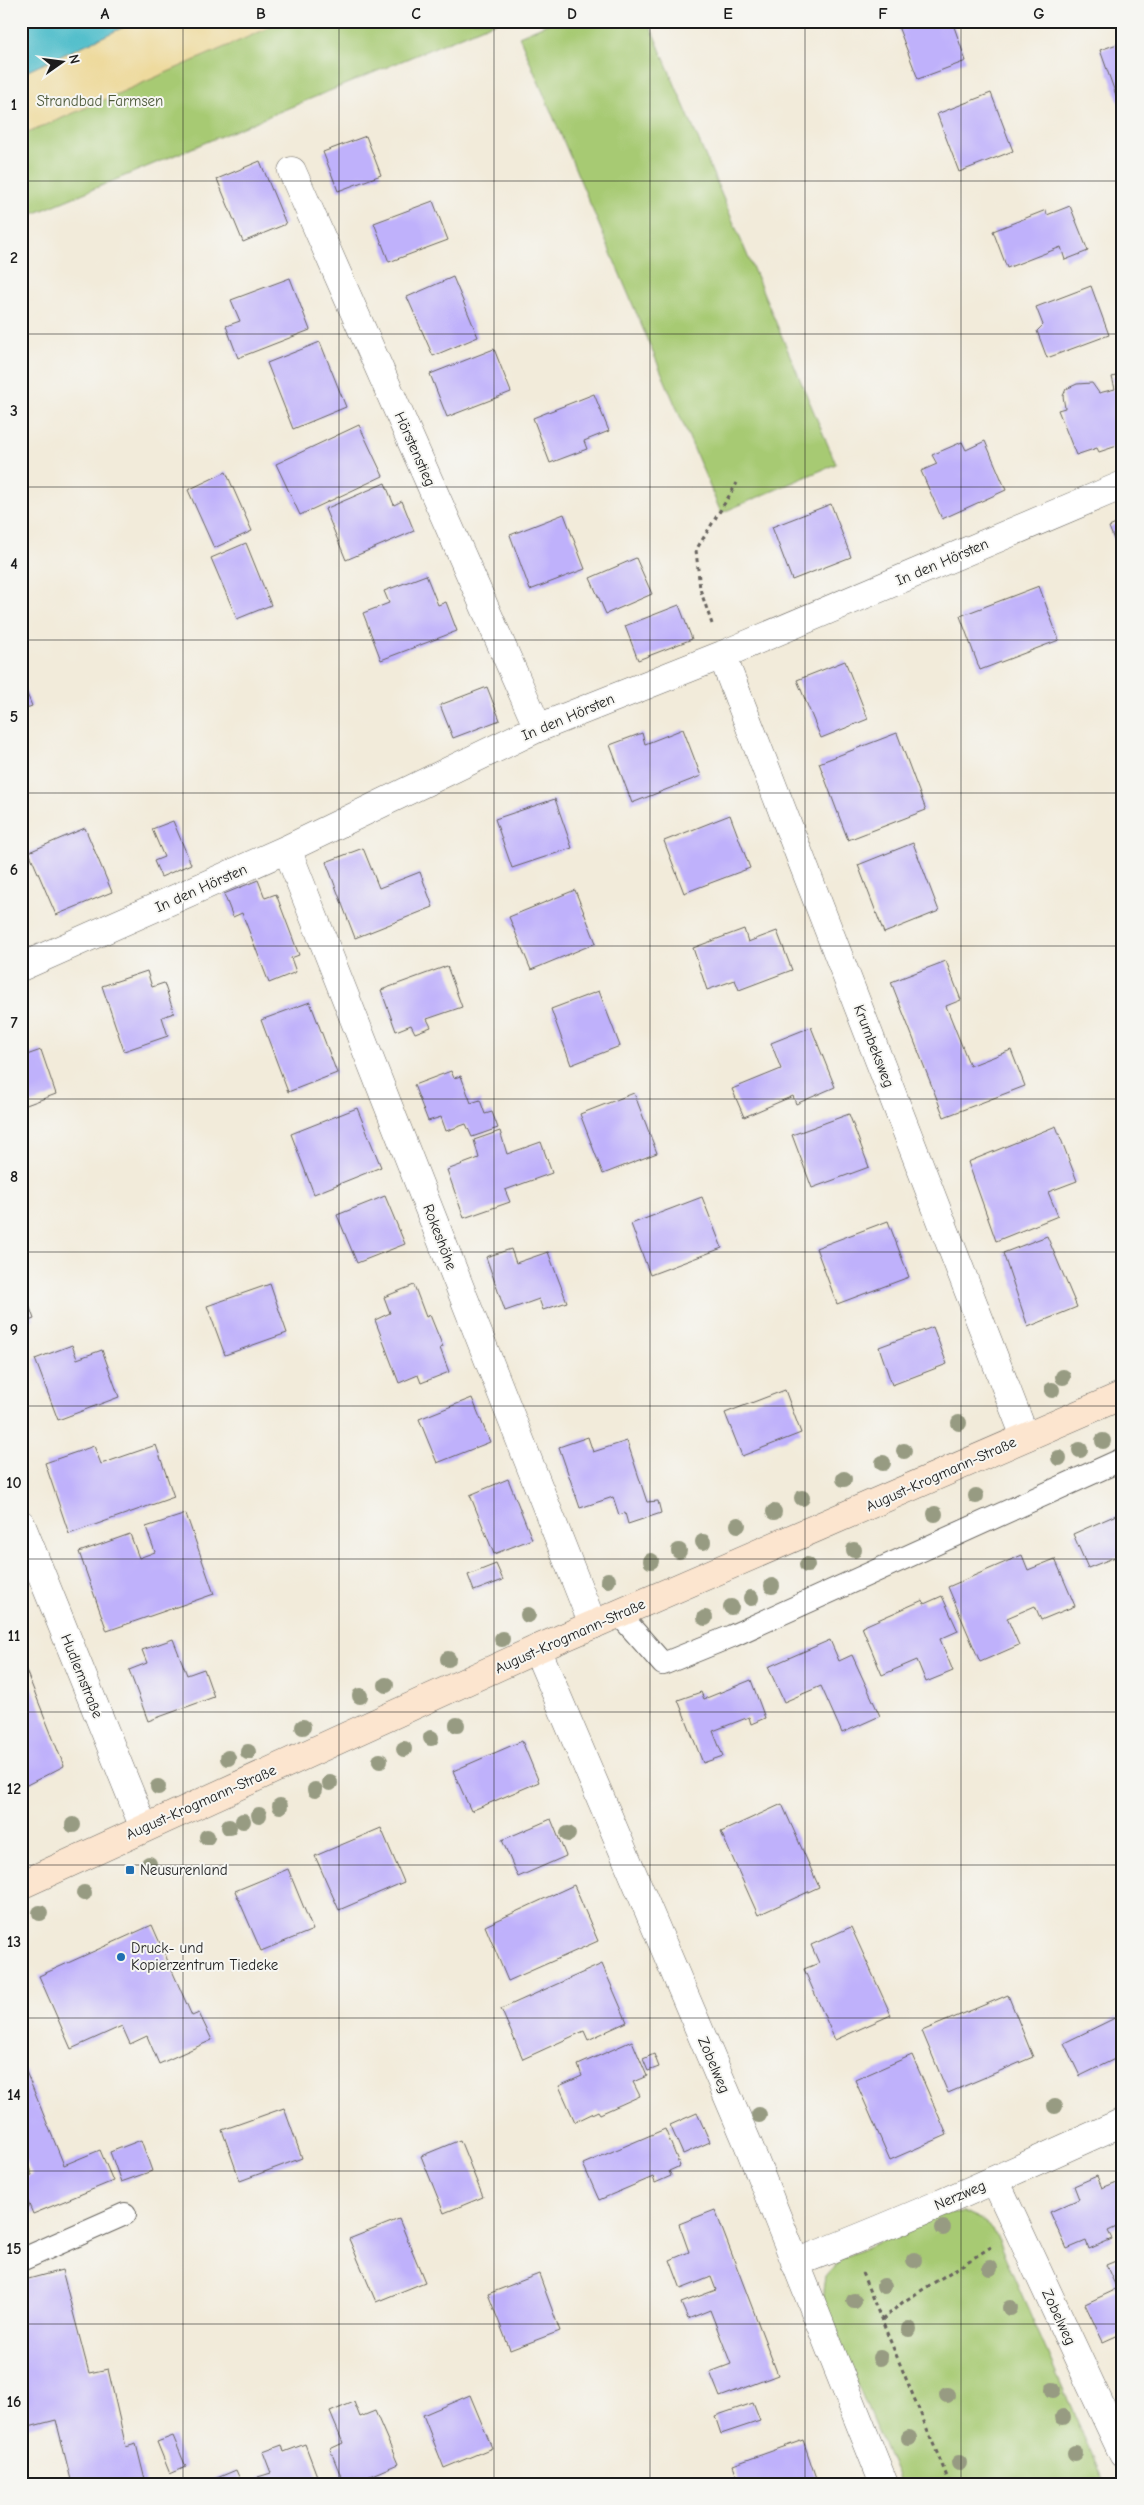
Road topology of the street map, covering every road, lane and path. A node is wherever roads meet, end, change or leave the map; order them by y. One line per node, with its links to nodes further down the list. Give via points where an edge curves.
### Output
1 (292, 170): 5 (street, Hörstenstieg)
2 (736, 483): 4 (path, via 696,550 700,589)
3 (1123, 484): 4 (street, In den Hörsten)
4 (722, 656): 5 (street, In den Hörsten); 9 (street, Krumbeksweg)
5 (538, 728): 6 (street, In den Hörsten)
6 (287, 849): 7 (street, In den Hörsten); 13 (street, Rokeshöhe)
7 (21, 967)
8 (1123, 1395): 9 (main road, August-Krogmann-Straße)
9 (1025, 1437): 12 (main road, August-Krogmann-Straße)
10 (1123, 1458): 12 (lane, via 741,1632 663,1664)
11 (21, 1524): 15 (street, Hudlemstraße)
12 (619, 1614): 13 (main road, August-Krogmann-Straße)
13 (593, 1625): 14 (main road, August-Krogmann-Straße)
14 (537, 1649): 15 (main road, August-Krogmann-Straße); 23 (street, Zobelweg, via 748,2144)
15 (144, 1828): 16 (main road, August-Krogmann-Straße)
16 (21, 1885)
17 (1123, 2122): 18 (street, Nerzweg)
18 (995, 2180): 20 (street, Zobelweg); 21 (street, Nerzweg)
19 (125, 2214): 22 (lane)
20 (1019, 2229): 24 (path, via 903,2302); 25 (street, Zobelweg)
21 (848, 2243): 23 (street, Nerzweg); 24 (path)
22 (21, 2260)
23 (795, 2263): 26 (street, Zobelweg)
24 (882, 2320): 27 (path)
25 (1123, 2454)
26 (884, 2484)
27 (950, 2484)

